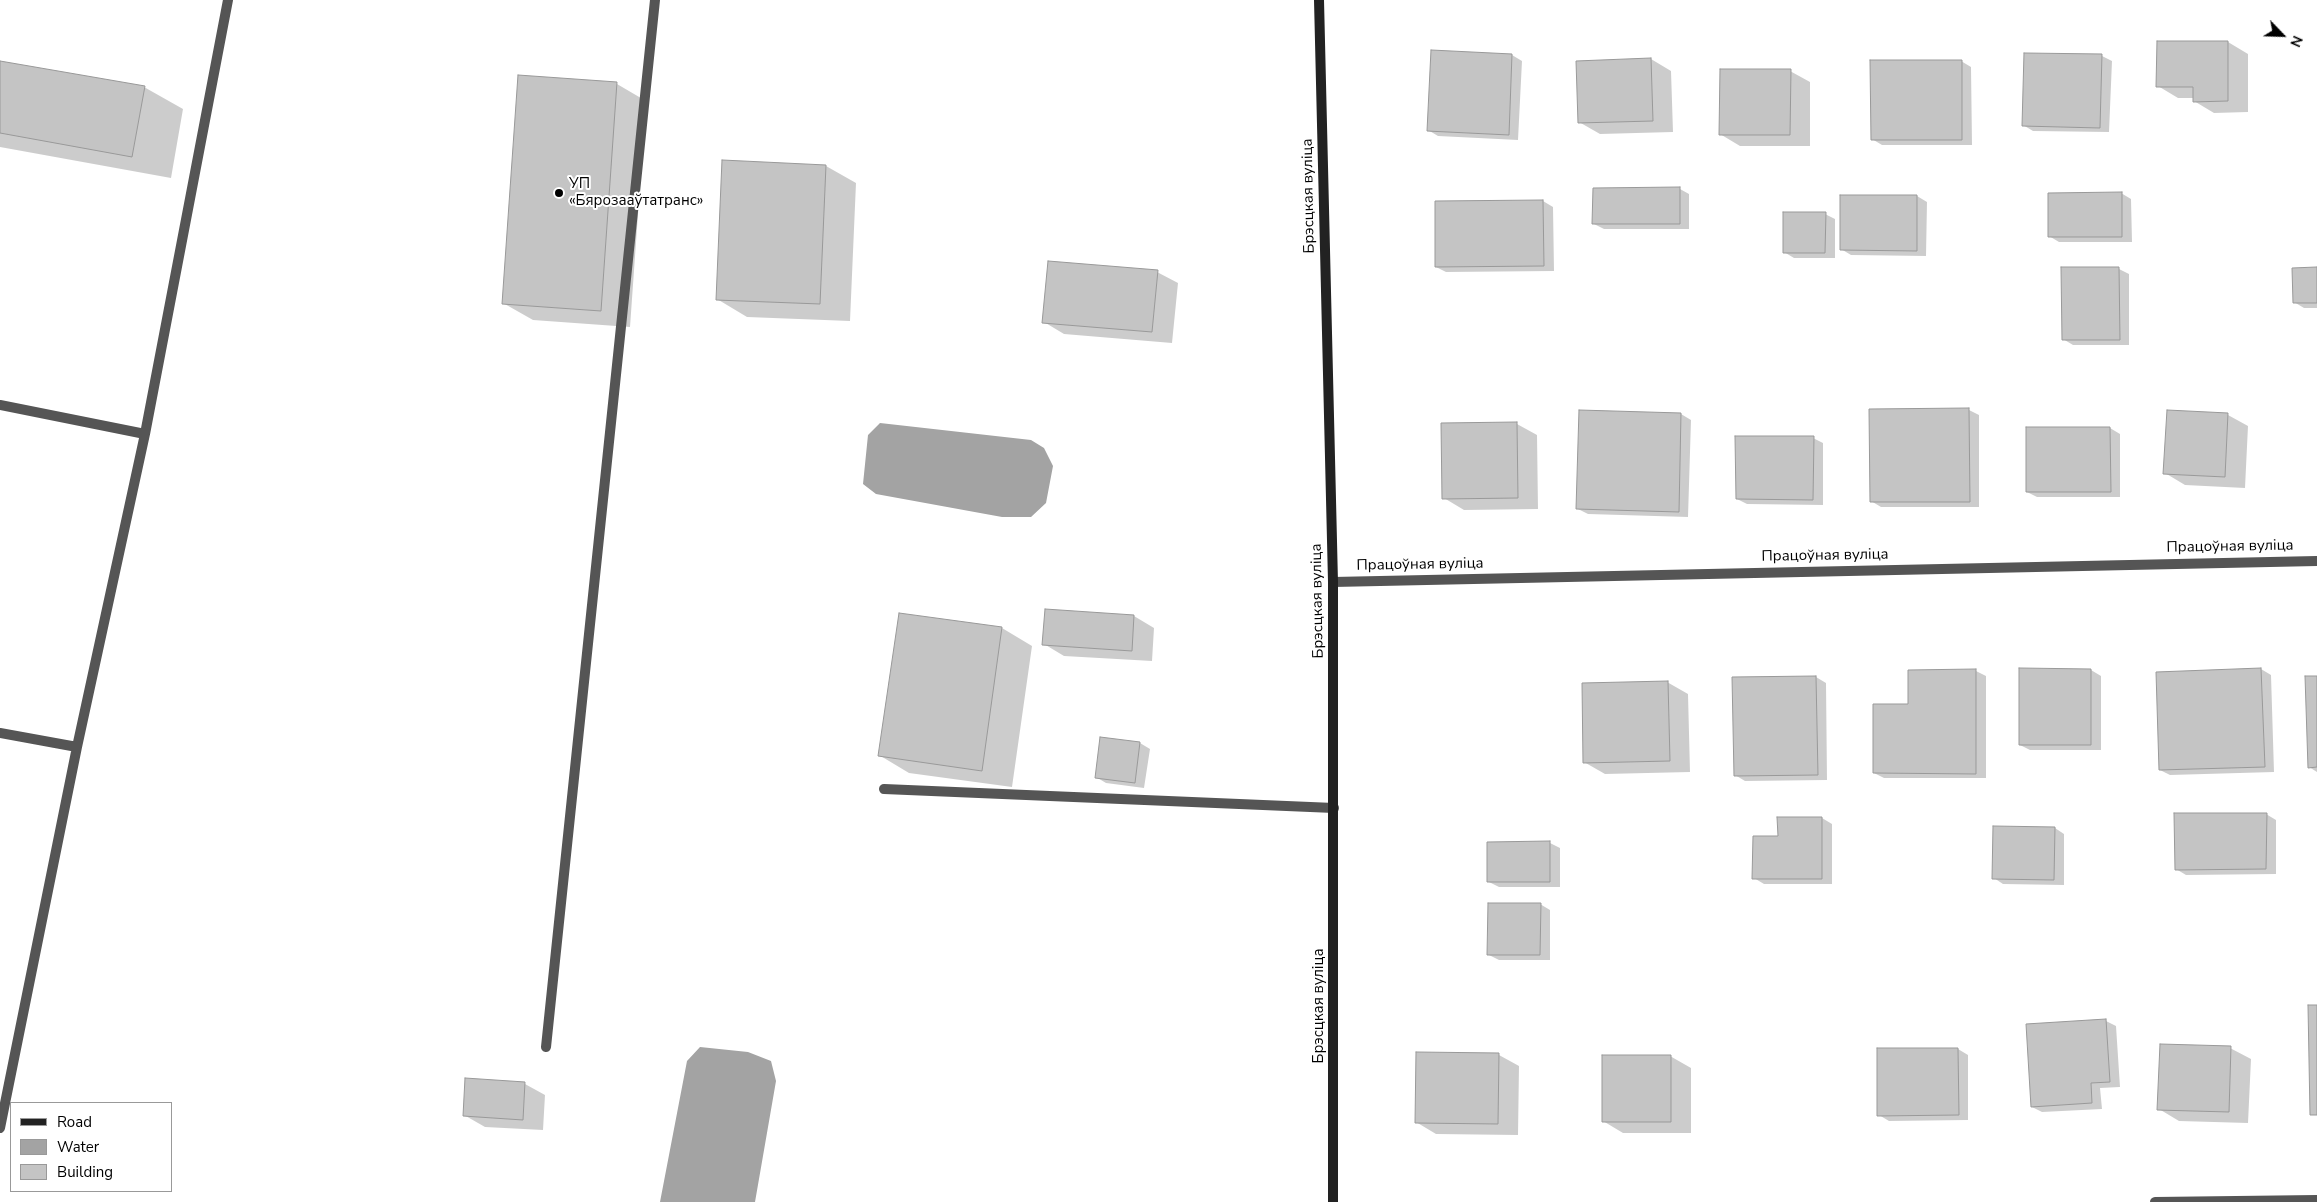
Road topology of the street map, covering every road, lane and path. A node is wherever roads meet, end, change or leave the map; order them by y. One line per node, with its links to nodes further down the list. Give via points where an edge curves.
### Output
1 (228, 0): 5 (street)
2 (654, 0): 12 (street)
3 (1319, 0): 7 (street, Брэсцкая вуліца)
4 (0, 405): 5 (street)
5 (145, 434): 9 (street)
6 (2317, 561): 7 (street, Працоўная вуліца)
7 (1333, 582): 11 (street, Брэсцкая вуліца)
8 (0, 733): 9 (street)
9 (77, 747): 13 (street)
10 (884, 789): 11 (street)
11 (1334, 808): 15 (street, Брэсцкая вуліца)
12 (546, 1048)
13 (0, 1128)
14 (2317, 1200): 16 (street)
15 (1333, 1202)
16 (2155, 1202)

